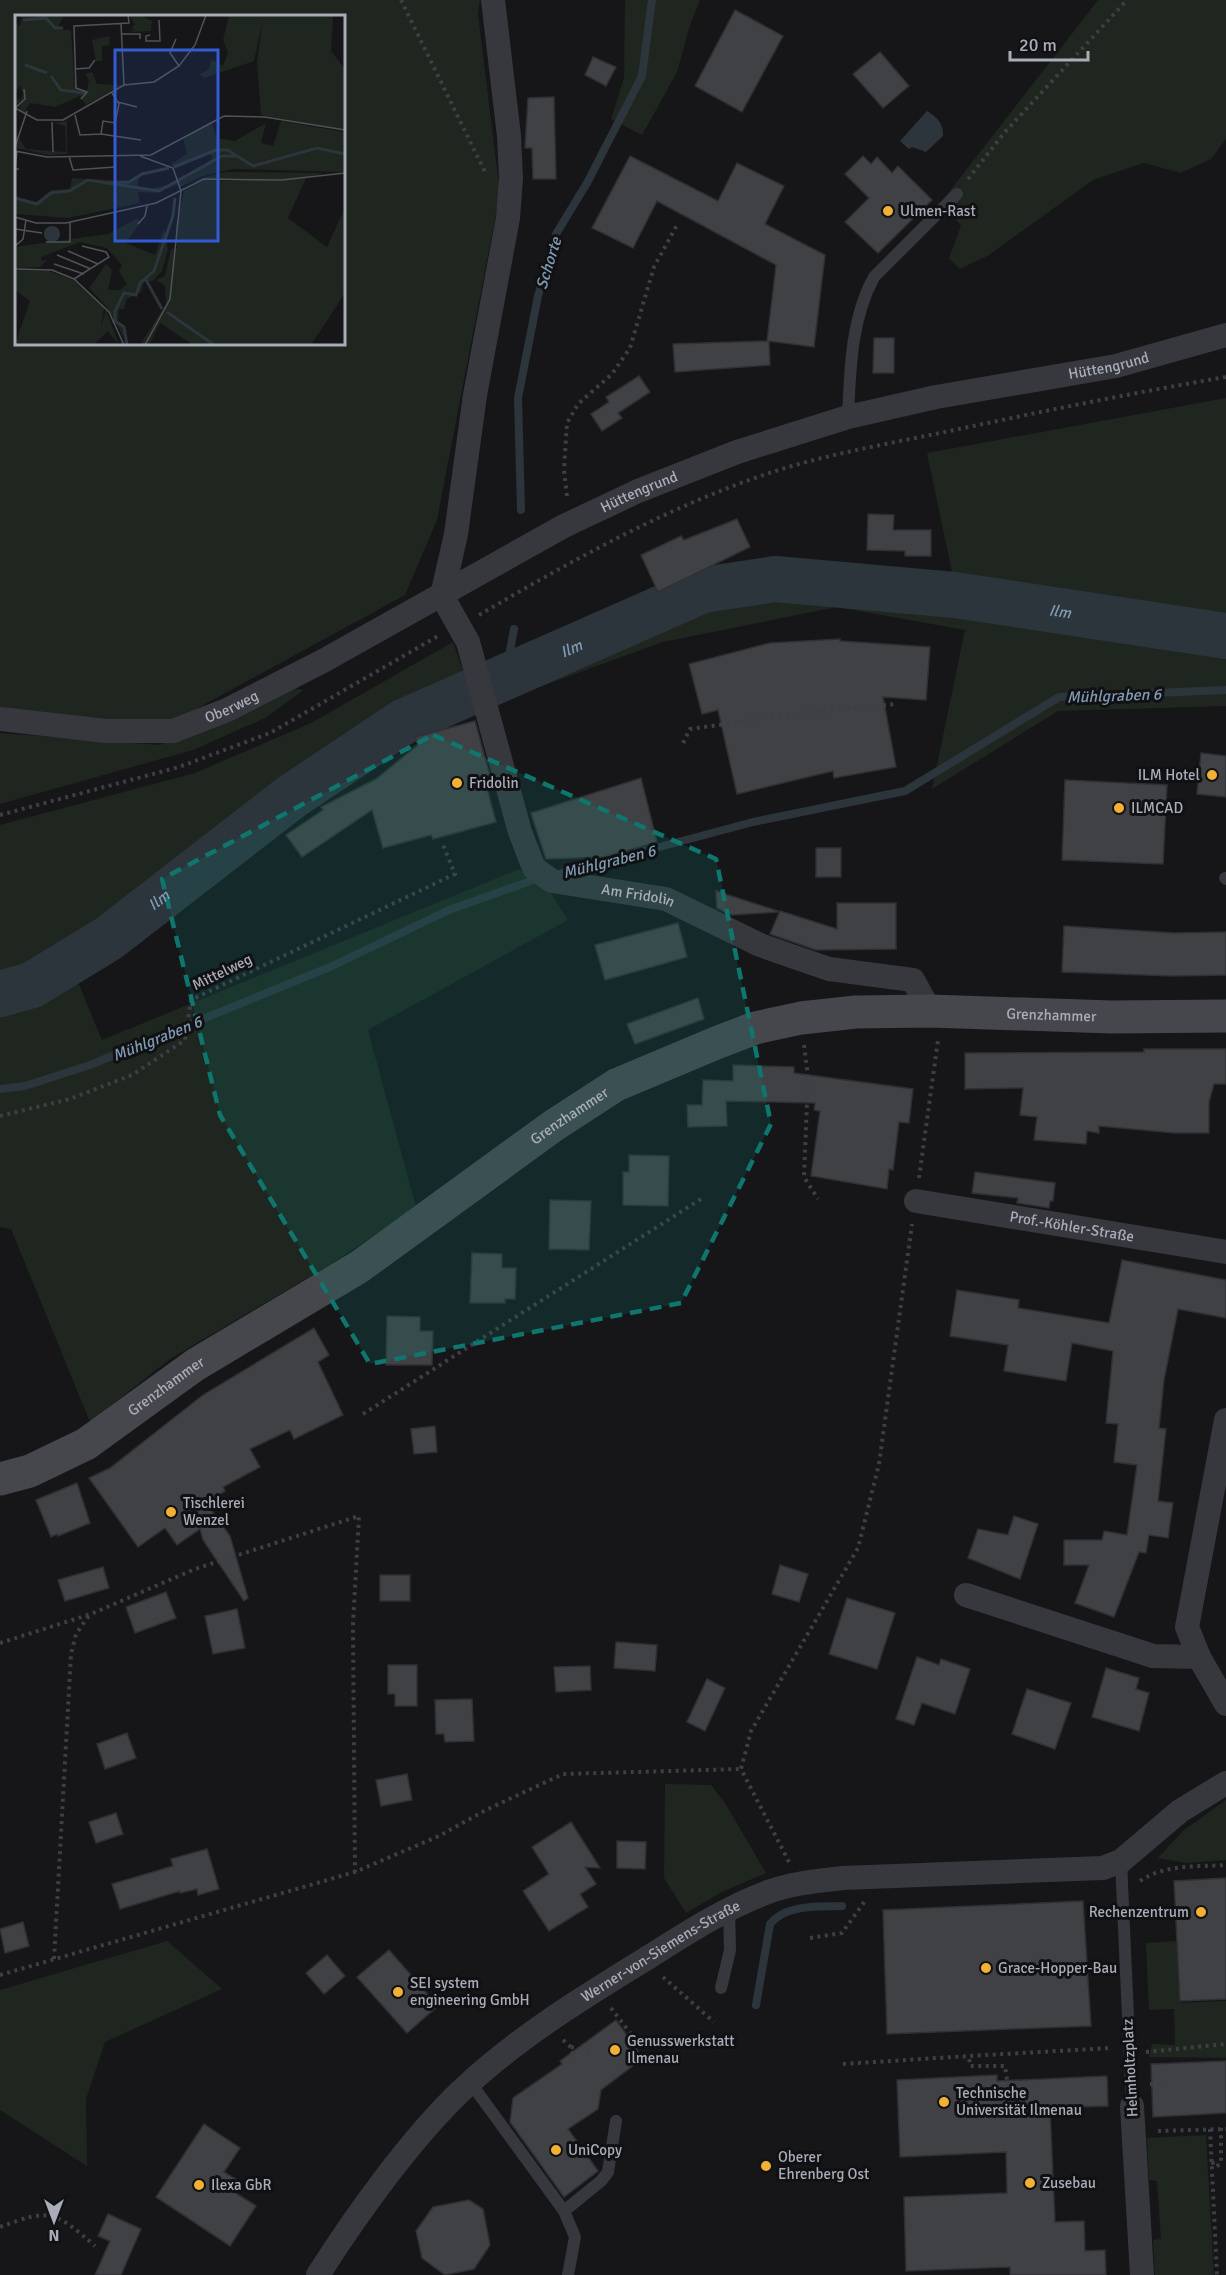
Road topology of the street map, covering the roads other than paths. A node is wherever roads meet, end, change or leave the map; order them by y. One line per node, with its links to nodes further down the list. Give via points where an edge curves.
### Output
1 (493, 0): 5 (street, via 511,178 508,219 475,395 456,534)
2 (957, 194): 4 (lane, via 874,277 867,290 850,356)
3 (1226, 335): 4 (street, Hüttengrund, via 1116,366 936,397)
4 (848, 417): 5 (street, Hüttengrund, via 737,452 638,491 574,521)
5 (442, 596): 6 (street, Oberweg, via 227,710 173,731 106,731); 7 (street, Am Fridolin, via 463,634 520,832 543,875 666,899 720,928 829,969 913,980)
6 (0, 719)
7 (930, 1011): 8 (main road, Grenzhammer); 12 (main road, Grenzhammer, via 856,1012 755,1028 616,1085 359,1267 195,1365 86,1444 30,1471)
8 (1226, 1017)
9 (916, 1201): 10 (street, Prof.-Köhler-Straße)
10 (1226, 1252)
11 (1226, 1420): 14 (street, via 1187,1627)
12 (0, 1479)
13 (966, 1595): 14 (street, via 1153,1656)
14 (1199, 1658): 15 (street)
15 (1226, 1704)
16 (1226, 1783): 17 (street, via 1180,1811)
17 (1121, 1861): 18 (street, Werner-von-Siemens-Straße, via 1085,1870 883,1876 801,1883); 21 (lane, Helmholtzplatz, via 1129,2047)
18 (729, 1909): 19 (lane, via 730,1950); 20 (street, Werner-von-Siemens-Straße, via 582,1998)
19 (721, 1988)
20 (470, 2082): 23 (lane); 24 (street, Werner-von-Siemens-Straße, via 415,2142)
21 (1140, 2101): 26 (street, Helmholtzplatz, via 1133,2133)
22 (616, 2121): 23 (lane, via 608,2172)
23 (564, 2211): 25 (lane, via 575,2237)
24 (318, 2275)
25 (568, 2275)
26 (1142, 2275)

